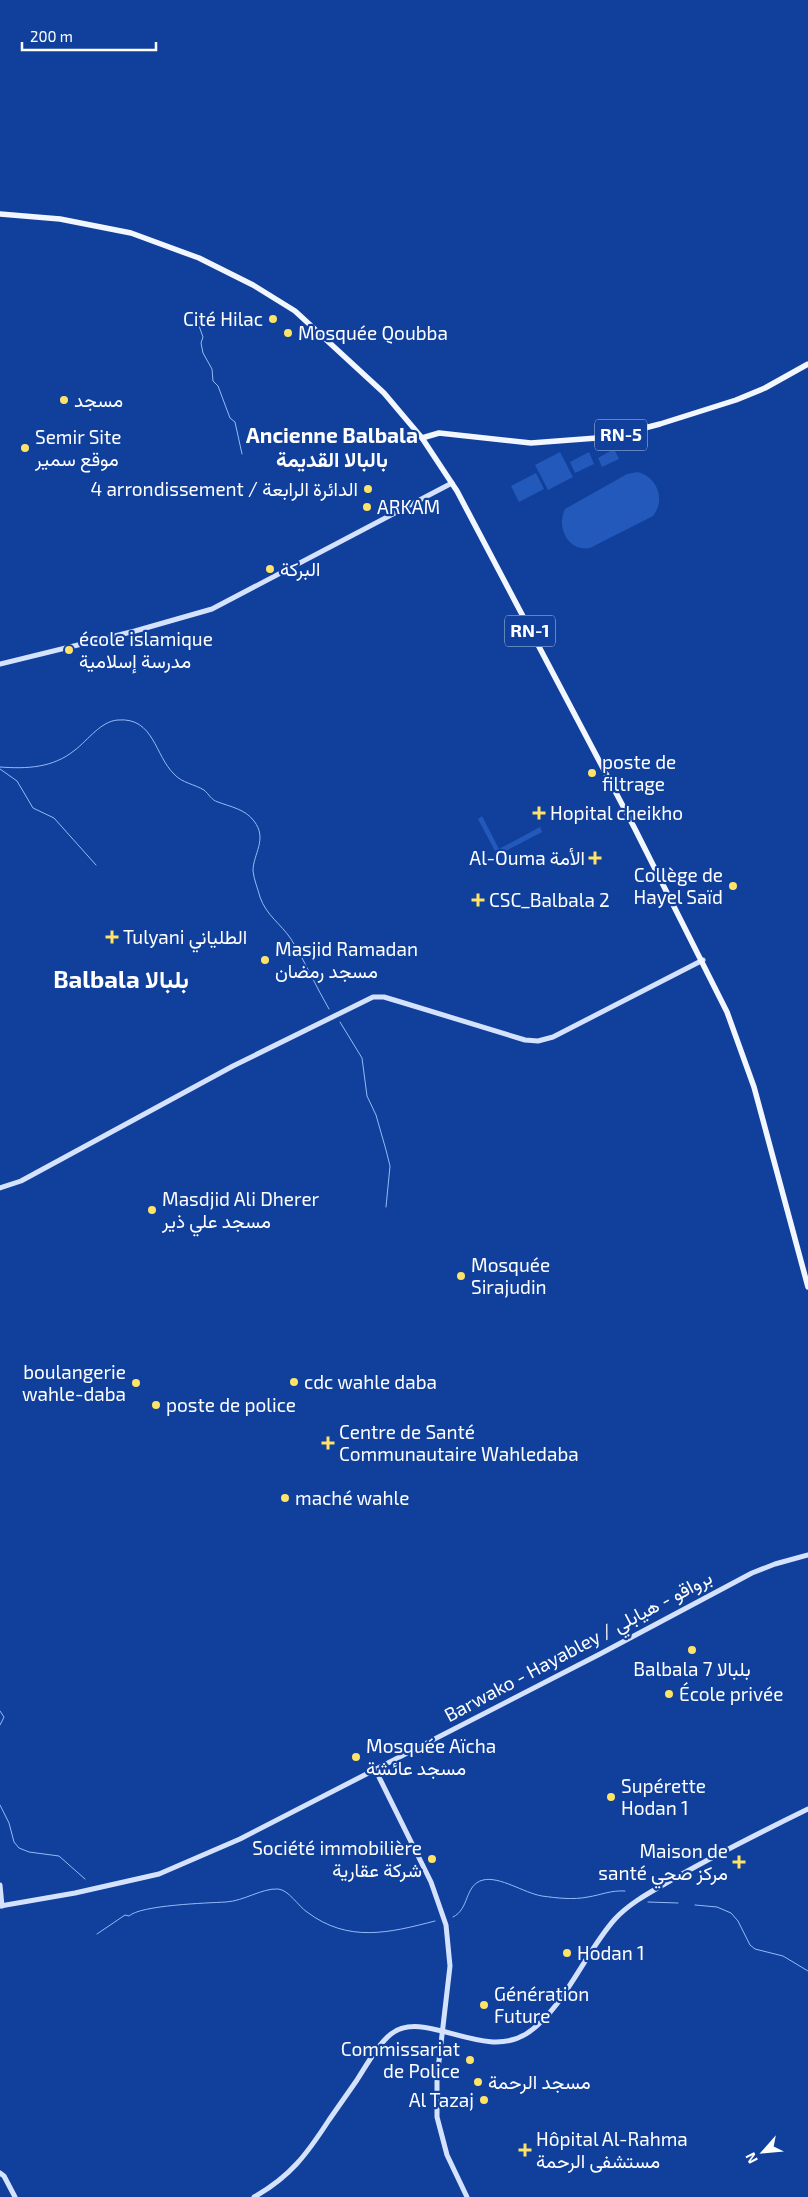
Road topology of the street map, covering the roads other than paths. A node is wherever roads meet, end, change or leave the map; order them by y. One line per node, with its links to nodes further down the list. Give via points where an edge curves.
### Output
1 (0, 214): 3 (main road, RN-1, via 60,219 131,233 199,258 254,285 295,311 384,392)
2 (808, 364): 3 (main road, RN-5, via 736,400 610,437 543,443 439,433)
3 (422, 438): 4 (main road, RN-1)
4 (452, 483): 5 (street, via 212,609); 6 (main road, RN-1)
5 (0, 664)
6 (702, 960): 7 (street, via 553,1037 538,1041 373,997 233,1066 21,1181); 8 (main road, RN-1, via 727,1012 754,1087)
7 (0, 1188)
8 (808, 1287)
9 (808, 1555): 10 (street, Barwako - Hayabley / برواقو - هيابلي, via 752,1573)
10 (375, 1769): 13 (street, Barwako - Hayabley / برواقو - هيابلي, via 262,1828 164,1872); 14 (street, via 431,1882 446,1925 450,1966)
11 (808, 1809): 14 (street, via 691,1869 626,1908 598,1940 554,2007 524,2035 507,2041 488,2042)
12 (0, 1885): 13 (street)
13 (1, 1906)
14 (443, 2031): 17 (street, via 417,2027 389,2035 295,2168 275,2186); 18 (street, via 436,2090 437,2117 447,2155)
15 (0, 2172): 16 (street)
16 (15, 2197)
17 (254, 2197)
18 (467, 2197)

